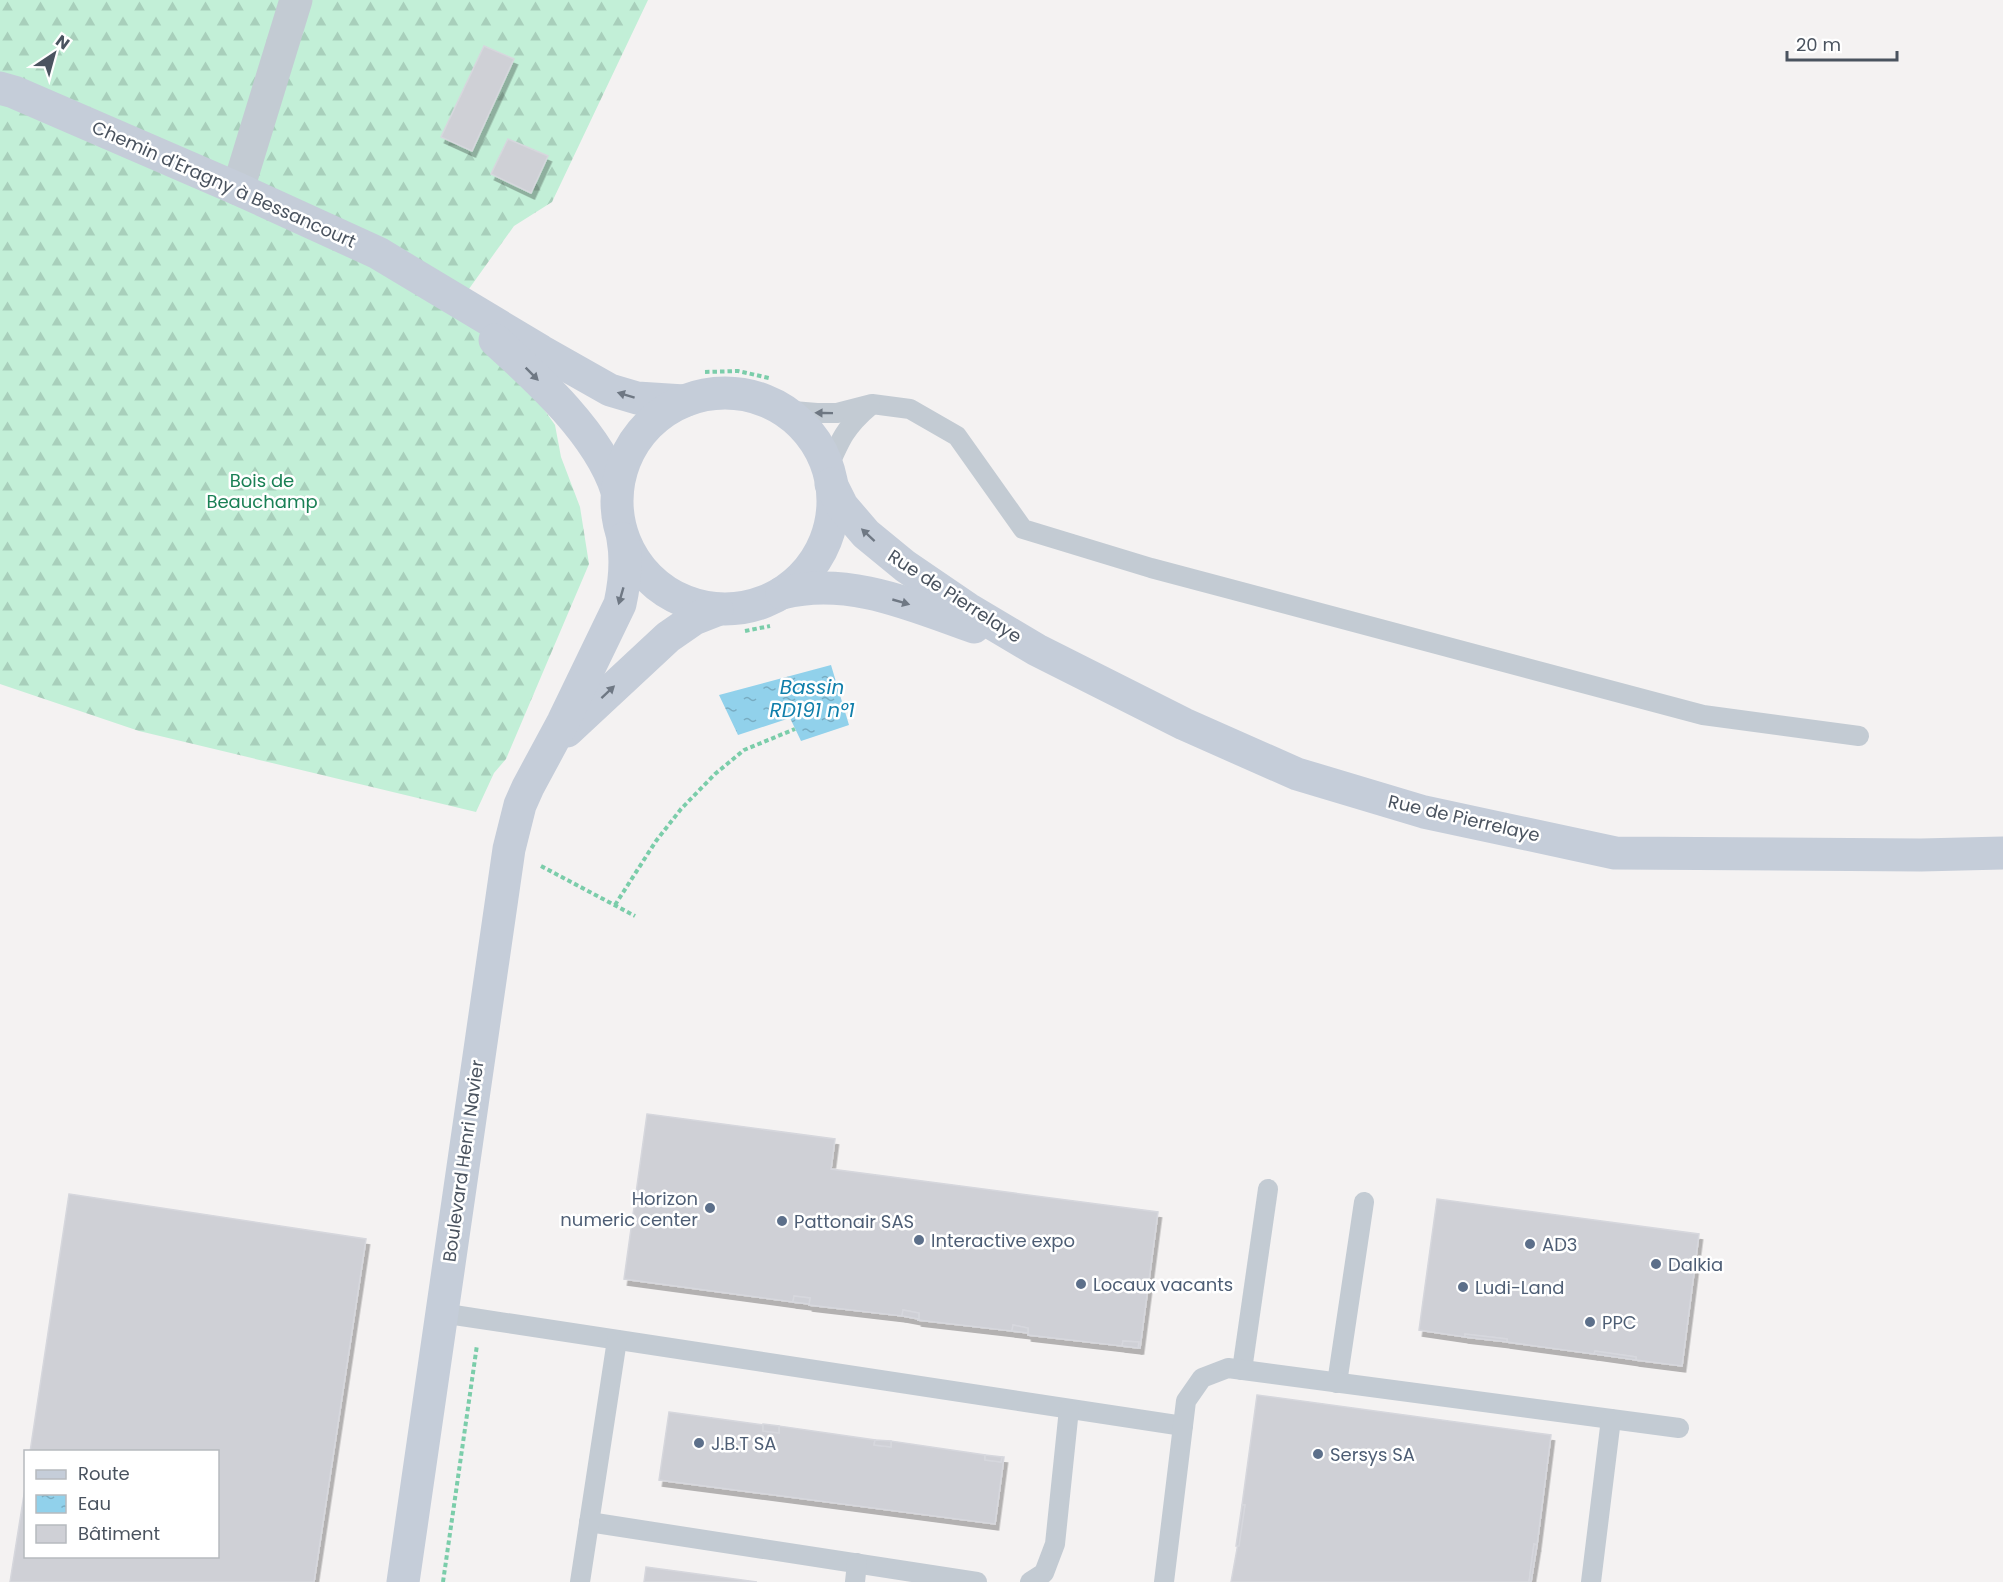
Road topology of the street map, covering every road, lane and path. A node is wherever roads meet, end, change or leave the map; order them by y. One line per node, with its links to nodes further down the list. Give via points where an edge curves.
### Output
1 (296, 0): 3 (street)
2 (0, 88): 3 (main road, Chemin d'Eragny à Bessancourt)
3 (238, 189): 4 (main road, Chemin d'Eragny à Bessancourt, via 378,253)
4 (443, 292): 5 (main road, Chemin d'Eragny à Bessancourt, one-way to 4, via 638,398 610,390); 9 (main road, Chemin d'Eragny à Bessancourt, one-way to 9, via 568,412 603,459)
5 (690, 387): 6 (main road, Rue de Pierrelaye, via 715,394); 6 (path, via 738,371 759,375); 9 (main road, via 641,433 626,456)
6 (775, 394): 7 (lane, one-way to 6, via 837,413 800,411); 8 (main road, Rue de Pierrelaye, via 822,453)
7 (872, 404): 8 (lane, via 854,419 837,447); 15 (lane, via 910,409 957,436 1023,529 1151,568 1703,715)
8 (830, 476): 11 (main road, via 833,500 827,536 810,569); 13 (main road, Rue de Pierrelaye, one-way to 8, via 905,566 852,520)
9 (617, 491): 10 (main road)
10 (623, 539): 12 (main road, via 631,556 659,587 687,602); 16 (main road, Boulevard Henri Navier, one-way to 16, via 626,558 620,604)
11 (782, 593): 12 (main road, via 740,609); 13 (main road, Rue de Pierrelaye, one-way to 13, via 825,586 859,590)
12 (717, 610): 16 (main road, Boulevard Henri Navier, one-way to 12, via 668,637 694,618)
13 (1037, 650): 18 (main road, Rue de Pierrelaye, via 1184,724 1297,774 1424,812 1615,853)
14 (795, 729): 19 (path, via 744,750 715,774 656,841)
15 (1859, 736)
16 (550, 747): 17 (main road, Boulevard Henri Navier, via 528,787)
17 (508, 849): 19 (path); 23 (main road, Boulevard Henri Navier)
18 (2003, 853)
19 (615, 905): 20 (path)
20 (635, 916)
21 (1268, 1189): 25 (lane)
22 (1364, 1202): 26 (lane)
23 (441, 1314): 24 (lane); 33 (main road, Boulevard Henri Navier)
24 (617, 1340): 27 (lane); 31 (lane)
25 (1242, 1370): 26 (lane); 29 (lane, via 1228,1368 1202,1378 1186,1401)
26 (1337, 1383): 28 (lane)
27 (1069, 1409): 29 (lane); 36 (lane, via 1055,1544 1044,1573)
28 (1611, 1419): 30 (lane); 38 (lane)
29 (1184, 1426): 37 (lane)
30 (1679, 1428)
31 (589, 1522): 32 (lane); 34 (lane)
32 (856, 1573): 35 (lane)
33 (403, 1582)
34 (580, 1582)
35 (977, 1582)
36 (1030, 1582)
37 (1164, 1582)
38 (1591, 1582)

